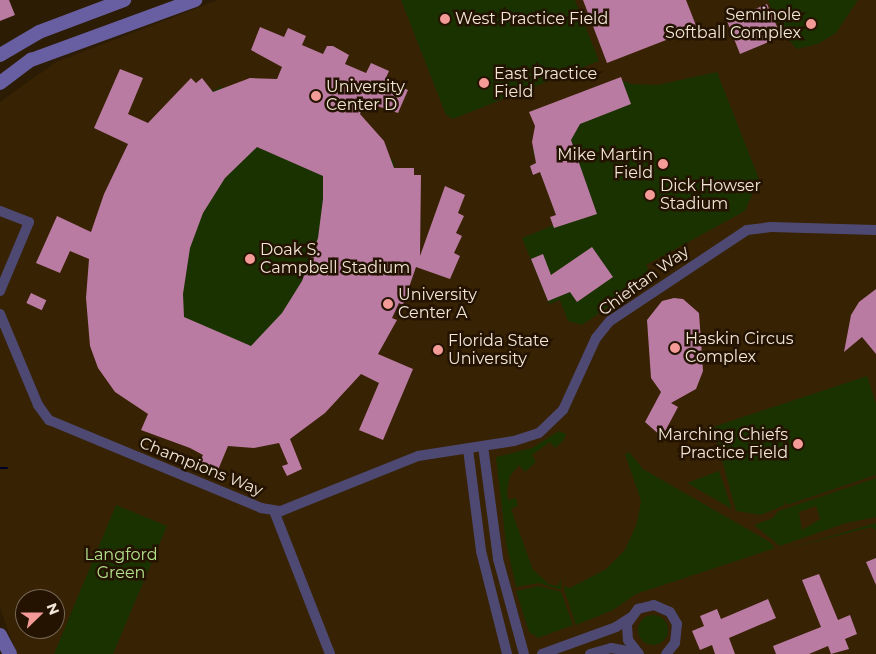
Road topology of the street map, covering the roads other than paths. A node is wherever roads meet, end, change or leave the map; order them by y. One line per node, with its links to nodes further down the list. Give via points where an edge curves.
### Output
1 (124, 0): 3 (main road, via 39,32)
2 (195, 0): 4 (main road, via 31,60)
3 (0, 55)
4 (0, 83)
5 (0, 211): 7 (street, via 29,222)
6 (876, 230): 9 (street, Chieftan Way, via 756,228 724,242 610,321 593,344 563,410 548,427 527,438)
7 (0, 291)
8 (0, 314): 11 (street, Champions Way, via 38,405 49,420)
9 (483, 446): 10 (street, Champions Way); 20 (street, via 498,559)
10 (468, 448): 11 (street, Champions Way, via 418,456 294,507); 19 (street, via 483,565)
11 (274, 511): 18 (street)
12 (630, 618): 14 (street, via 646,606 662,607 675,619); 21 (street, via 616,627); 23 (street, via 628,640)
13 (0, 635): 17 (main road)
14 (677, 638): 24 (street); 25 (street)
15 (0, 646): 16 (main road)
16 (3, 654)
17 (10, 654)
18 (330, 654)
19 (507, 654)
20 (524, 654)
21 (542, 654)
22 (590, 654): 23 (street, via 611,648)
23 (639, 654)
24 (666, 654)
25 (676, 654)

